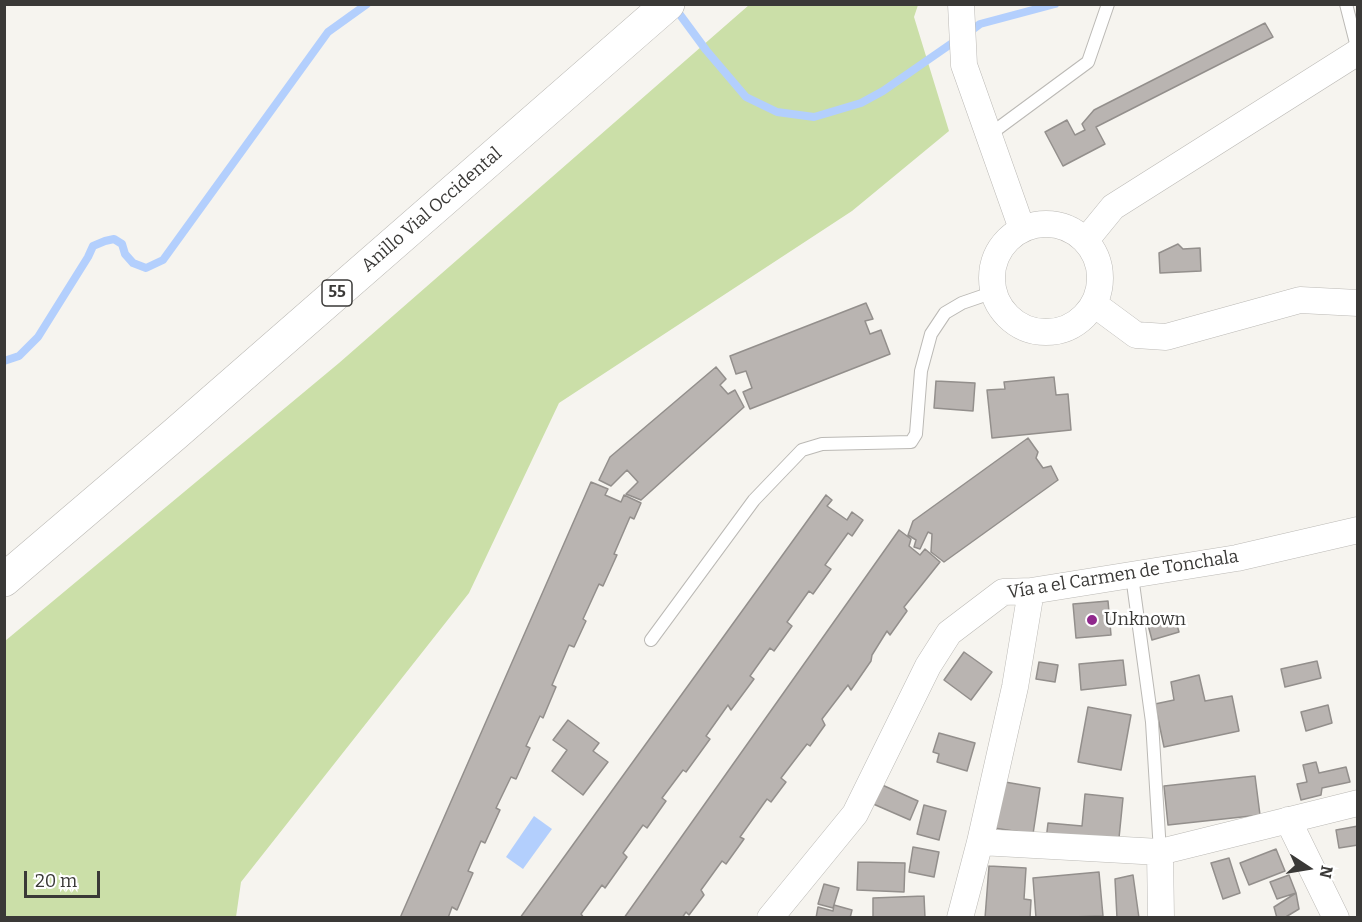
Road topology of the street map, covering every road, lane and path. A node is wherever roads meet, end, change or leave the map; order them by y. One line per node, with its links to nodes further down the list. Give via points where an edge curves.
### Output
1 (668, 4): 14 (highway, Anillo Vial Occidental / 55)
2 (961, 4): 6 (street, via 964,65)
3 (1108, 4): 6 (lane, via 1088,62)
4 (1346, 4): 5 (lane)
5 (1358, 51): 8 (street, via 1113,207)
6 (989, 135): 7 (street)
7 (1022, 229): 8 (street, via 1035,224 1063,225); 9 (street, via 1010,237 994,262)
8 (1086, 240): 11 (street, via 1100,271)
9 (994, 292): 11 (street, via 1014,322 1031,330 1067,328); 16 (lane, via 945,313 931,334 921,372 916,434 911,442 822,444 802,450 754,500)
10 (1358, 303): 11 (street, via 1300,300 1166,337 1136,335)
11 (1094, 304)
12 (1358, 530): 13 (street, Vía a el Carmen de Tonchala, via 1237,558)
13 (1132, 576): 15 (street, Vía a el Carmen de Tonchala); 20 (lane, via 1152,722)
14 (4, 580)
15 (1031, 591): 19 (street); 21 (street, Vía a el Carmen de Tonchala, via 1003,592 949,633 928,666 855,814)
16 (651, 640)
17 (1358, 803): 18 (street)
18 (1288, 820): 20 (street); 24 (street)
19 (980, 842): 20 (street); 22 (street)
20 (1160, 852): 23 (street)
21 (770, 918)
22 (960, 918)
23 (1161, 918)
24 (1336, 918)

